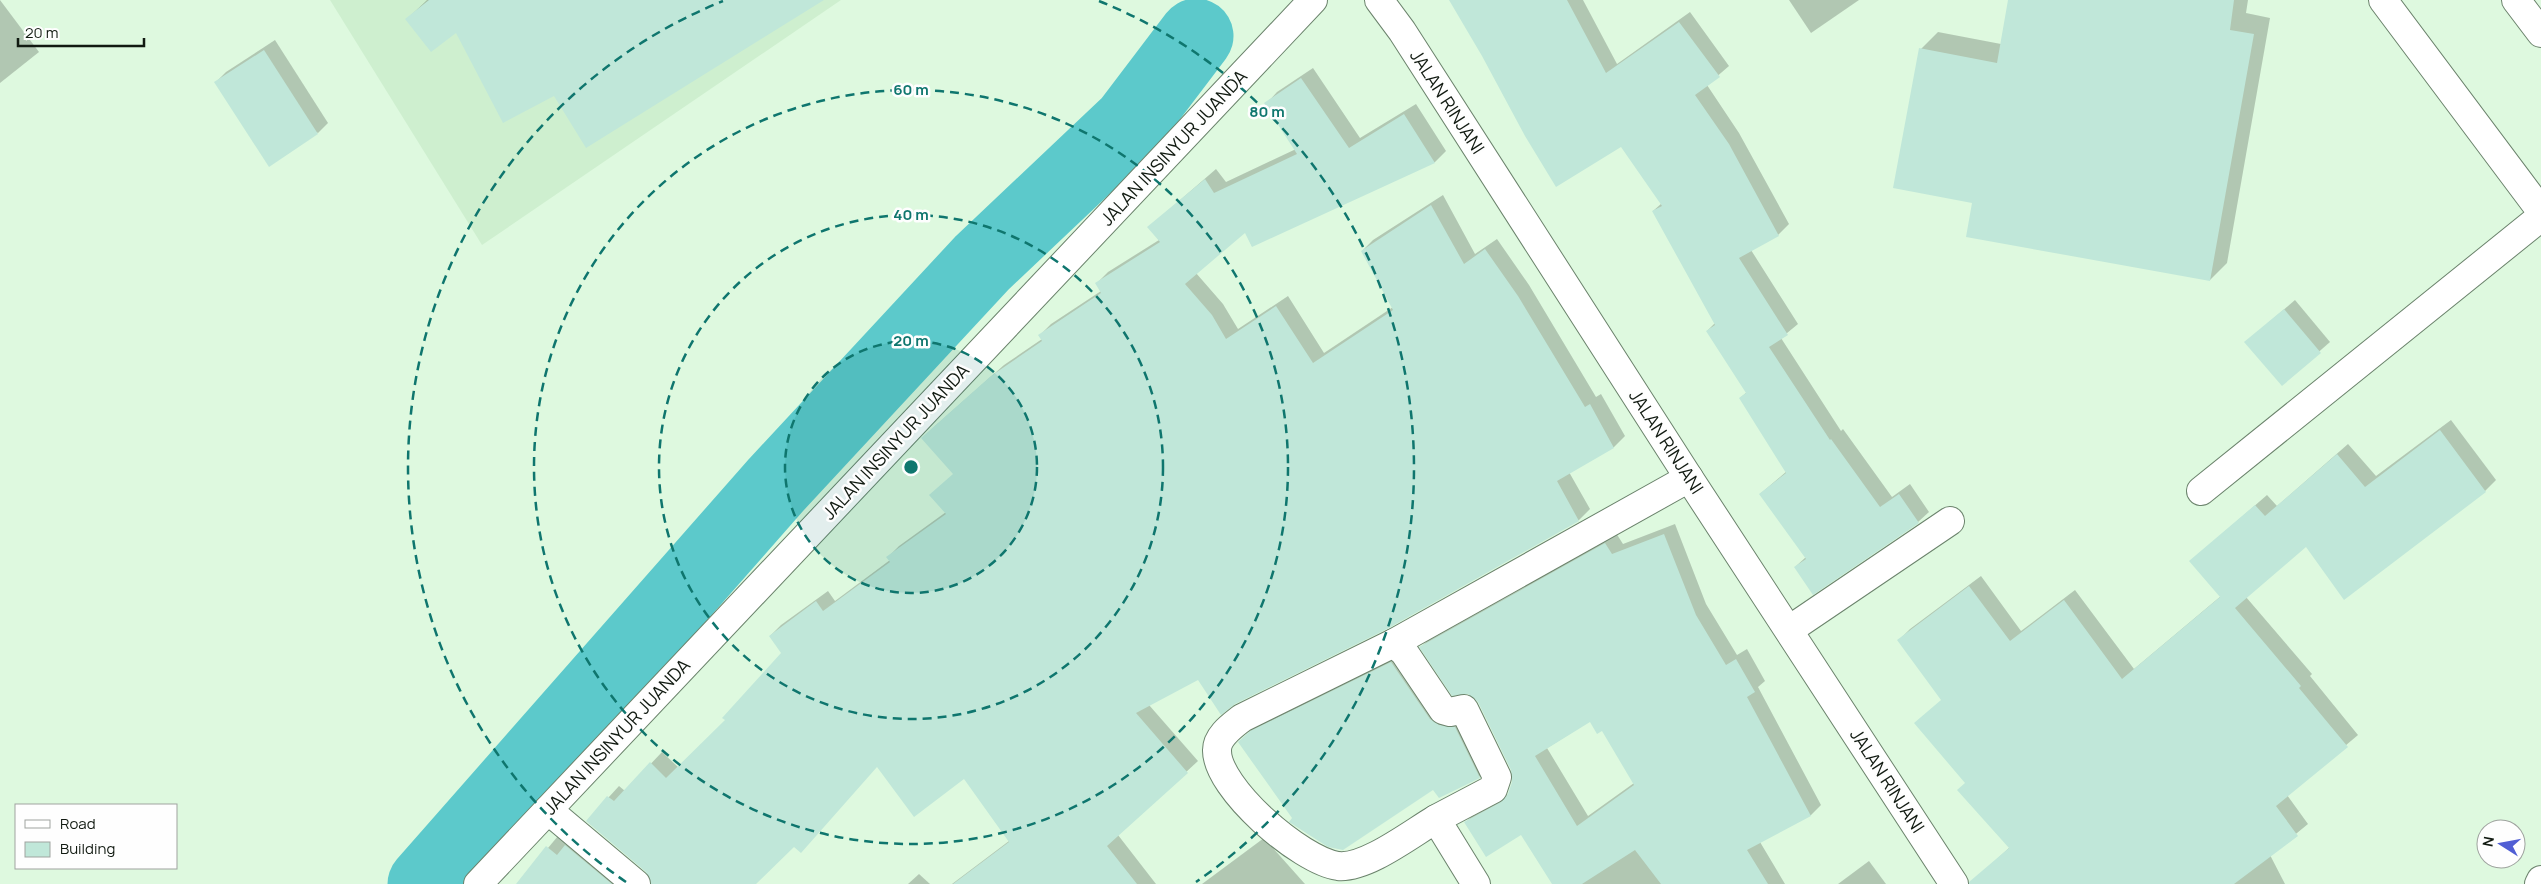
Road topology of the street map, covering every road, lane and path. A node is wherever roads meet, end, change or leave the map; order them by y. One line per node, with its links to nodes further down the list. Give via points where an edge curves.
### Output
1 (1313, 0): 13 (street, JALAN INSINYUR JUANDA)
2 (1379, 0): 8 (street, JALAN RINJANI)
3 (2383, 0): 6 (street)
4 (2516, 0): 5 (street)
5 (2541, 33)
6 (2541, 211)
7 (2541, 217): 9 (street)
8 (1689, 478): 11 (street, JALAN RINJANI); 12 (street)
9 (2201, 490)
10 (1950, 521): 11 (street)
11 (1790, 630): 19 (street, JALAN RINJANI)
12 (1394, 643): 14 (street, via 1404,652 1443,710 1464,709 1496,777 1493,789); 14 (street, via 1242,718 1222,736 1217,748 1218,763 1249,807 1275,831 1312,856 1338,866 1364,862)
13 (548, 810): 16 (street, JALAN INSINYUR JUANDA); 17 (street)
14 (1436, 819): 18 (street)
15 (2541, 880): 20 (street)
16 (478, 884)
17 (636, 884)
18 (1476, 884)
19 (1954, 884)
20 (2539, 884)

